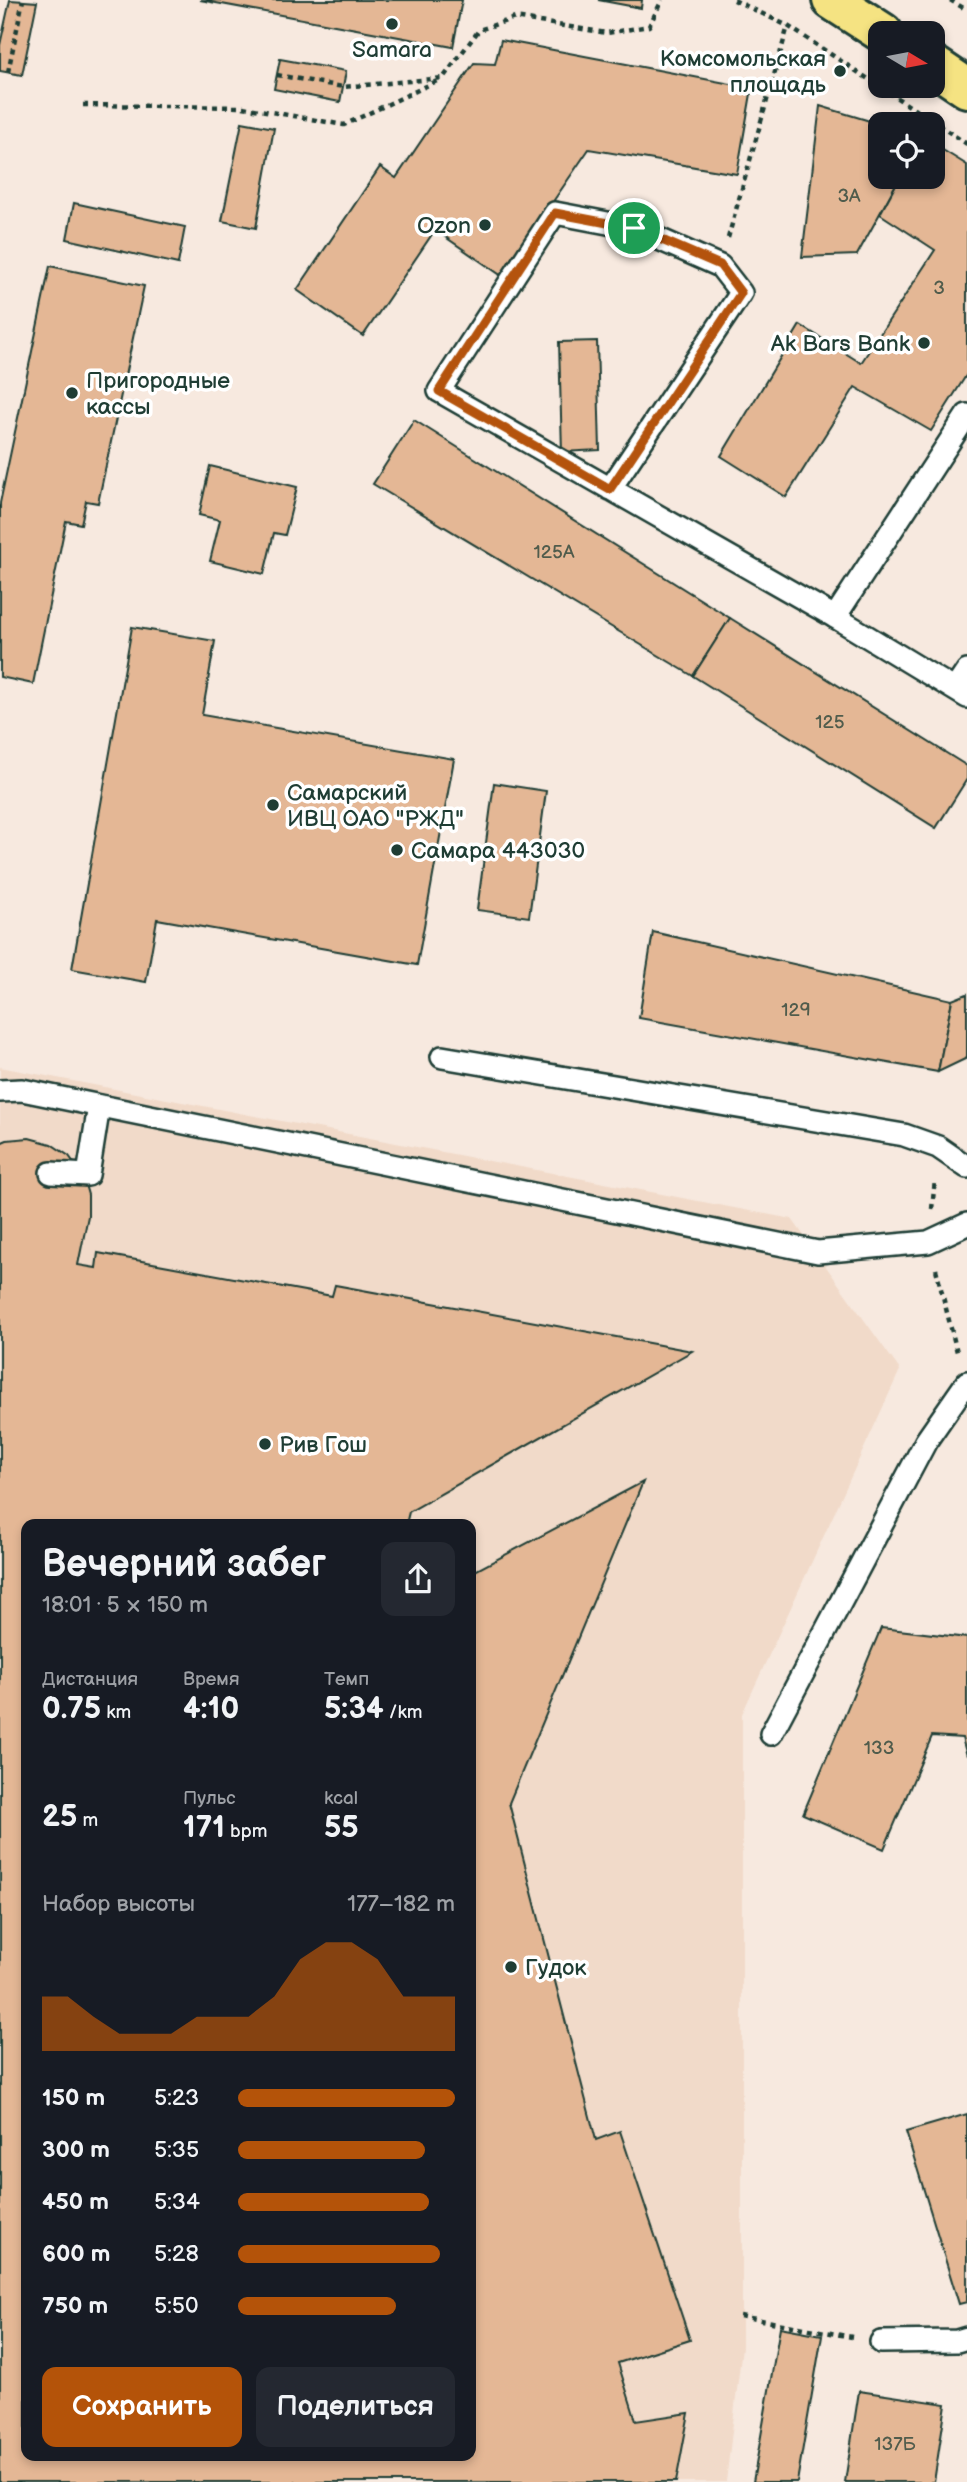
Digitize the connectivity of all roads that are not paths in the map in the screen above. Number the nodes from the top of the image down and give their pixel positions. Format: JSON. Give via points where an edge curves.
{"nodes":[{"id":1,"x":832,"y":0,"type":"edge"},
{"id":2,"x":868,"y":23,"type":"edge"},
{"id":3,"x":945,"y":73,"type":"edge"},
{"id":4,"x":967,"y":88,"type":"edge"},
{"id":5,"x":967,"y":415,"type":"edge"},
{"id":6,"x":610,"y":489,"type":"junction"},
{"id":7,"x":835,"y":617,"type":"junction"},
{"id":8,"x":967,"y":671,"type":"edge"},
{"id":9,"x":961,"y":693,"type":"edge"},
{"id":10,"x":442,"y":1057,"type":"dead end"},
{"id":11,"x":0,"y":1091,"type":"edge"},
{"id":12,"x":99,"y":1106,"type":"junction"},
{"id":13,"x":967,"y":1167,"type":"edge"},
{"id":14,"x":51,"y":1173,"type":"dead end"},
{"id":15,"x":967,"y":1224,"type":"edge"},
{"id":16,"x":967,"y":1382,"type":"edge"},
{"id":17,"x":771,"y":1734,"type":"dead end"},
{"id":18,"x":967,"y":2338,"type":"edge"},
{"id":19,"x":881,"y":2342,"type":"road end"}],
"edges":[{"from":1,"to":2,"type":"main road"},
{"from":3,"to":4,"type":"main road"},
{"from":5,"to":7,"type":"lane"},
{"from":6,"to":6,"type":"lane","via":[[439,391],[555,213],[634,228],[720,265],[741,293]]},
{"from":6,"to":7,"type":"lane"},
{"from":7,"to":9,"type":"lane"},
{"from":8,"to":9,"type":"lane"},
{"from":10,"to":13,"type":"lane","via":[[904,1136],[938,1147]]},
{"from":11,"to":12,"type":"lane","via":[[22,1090]]},
{"from":12,"to":14,"type":"lane","via":[[88,1175]]},
{"from":12,"to":15,"type":"lane","via":[[818,1252],[928,1242]]},
{"from":16,"to":17,"type":"lane","via":[[926,1441]]},
{"from":18,"to":19,"type":"lane","via":[[957,2342]]}]}
